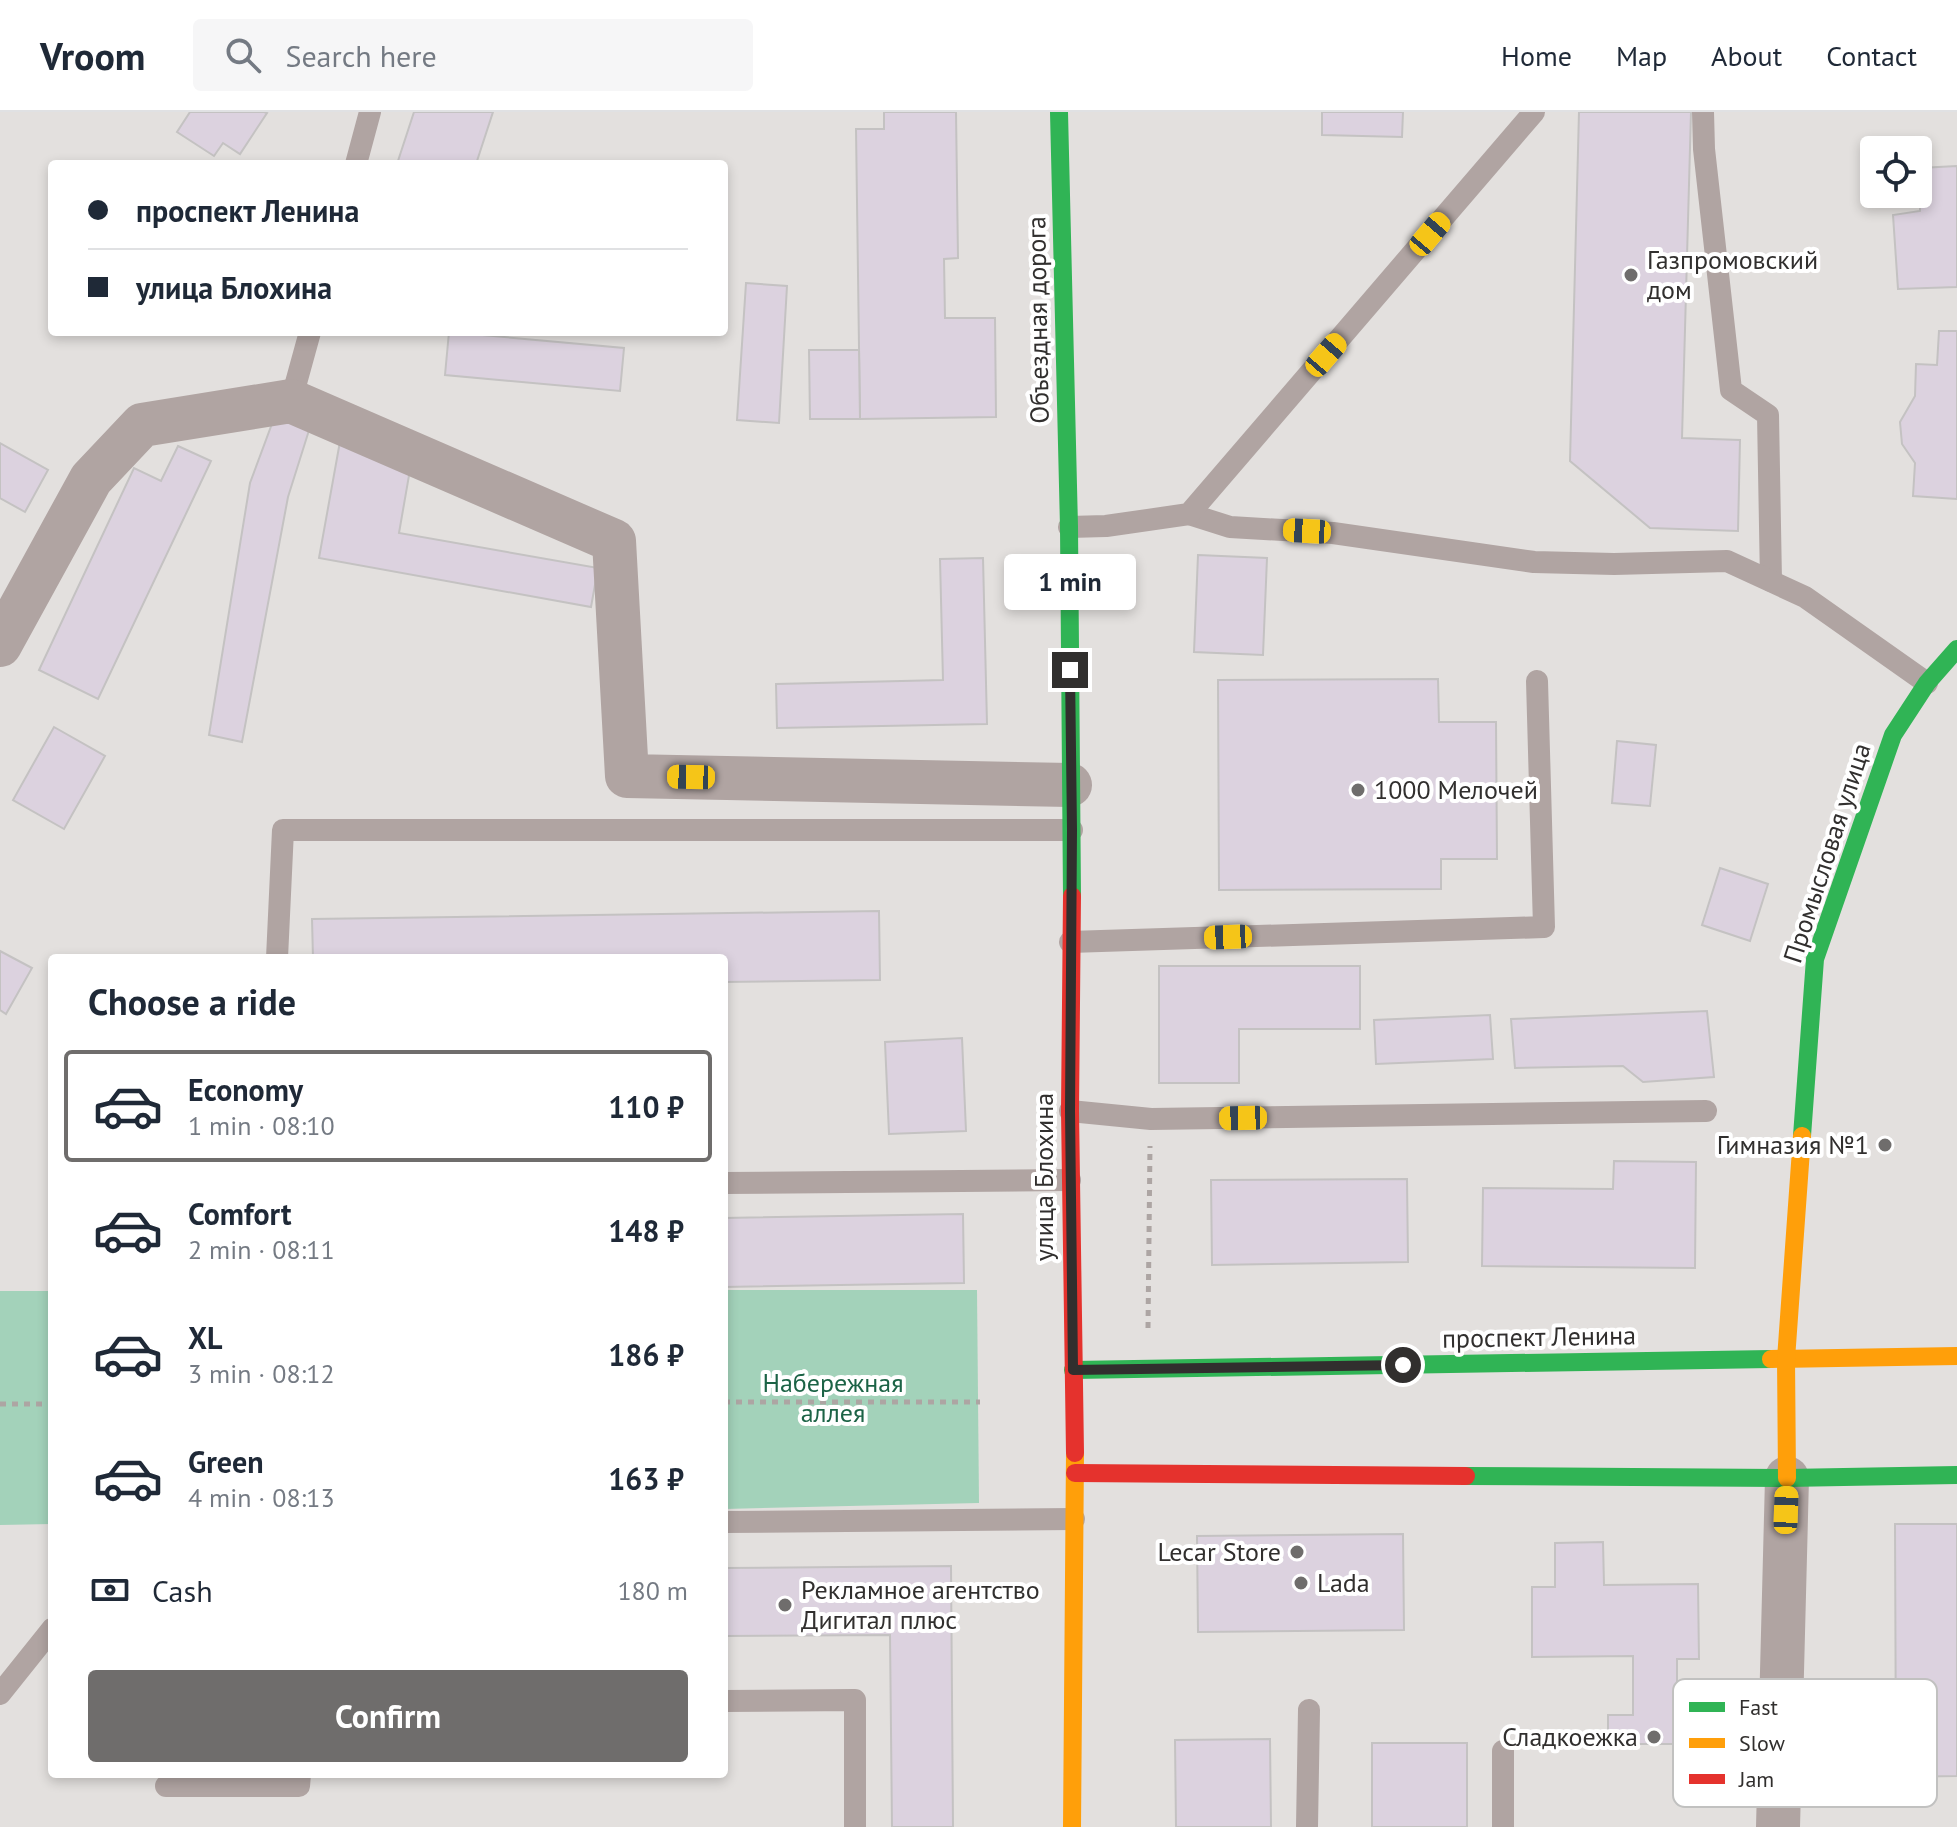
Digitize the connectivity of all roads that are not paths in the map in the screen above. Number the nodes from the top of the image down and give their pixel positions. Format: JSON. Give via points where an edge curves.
{"nodes":[{"id":1,"x":370,"y":112,"type":"edge"},
{"id":2,"x":1059,"y":112,"type":"edge"},
{"id":3,"x":1534,"y":112,"type":"edge"},
{"id":4,"x":1703,"y":112,"type":"edge"},
{"id":5,"x":357,"y":160,"type":"edge"},
{"id":6,"x":309,"y":336,"type":"edge"},
{"id":7,"x":291,"y":401,"type":"junction"},
{"id":8,"x":1189,"y":514,"type":"junction"},
{"id":9,"x":1069,"y":527,"type":"junction"},
{"id":10,"x":1771,"y":581,"type":"junction"},
{"id":11,"x":0,"y":645,"type":"edge"},
{"id":12,"x":1957,"y":649,"type":"edge"},
{"id":13,"x":1537,"y":681,"type":"dead end"},
{"id":14,"x":1927,"y":683,"type":"junction"},
{"id":15,"x":1070,"y":785,"type":"junction"},
{"id":16,"x":1072,"y":830,"type":"junction"},
{"id":17,"x":1070,"y":942,"type":"junction"},
{"id":18,"x":277,"y":954,"type":"edge"},
{"id":19,"x":1070,"y":1111,"type":"junction"},
{"id":20,"x":1706,"y":1111,"type":"dead end"},
{"id":21,"x":1070,"y":1180,"type":"junction"},
{"id":22,"x":728,"y":1183,"type":"edge"},
{"id":23,"x":1957,"y":1356,"type":"edge"},
{"id":24,"x":1786,"y":1359,"type":"junction"},
{"id":25,"x":1073,"y":1370,"type":"junction"},
{"id":26,"x":1075,"y":1473,"type":"junction"},
{"id":27,"x":1957,"y":1475,"type":"edge"},
{"id":28,"x":1787,"y":1478,"type":"junction"},
{"id":29,"x":1074,"y":1519,"type":"junction"},
{"id":30,"x":728,"y":1522,"type":"edge"},
{"id":31,"x":48,"y":1634,"type":"edge"},
{"id":32,"x":1782,"y":1679,"type":"edge"},
{"id":33,"x":0,"y":1694,"type":"edge"},
{"id":34,"x":728,"y":1701,"type":"edge"},
{"id":35,"x":1309,"y":1710,"type":"dead end"},
{"id":36,"x":1503,"y":1751,"type":"dead end"},
{"id":37,"x":300,"y":1778,"type":"edge"},
{"id":38,"x":166,"y":1786,"type":"dead end"},
{"id":39,"x":1779,"y":1807,"type":"edge"},
{"id":40,"x":855,"y":1827,"type":"edge"},
{"id":41,"x":1072,"y":1827,"type":"edge"},
{"id":42,"x":1307,"y":1827,"type":"edge"},
{"id":43,"x":1503,"y":1827,"type":"edge"},
{"id":44,"x":1778,"y":1827,"type":"edge"}],
"edges":[{"from":1,"to":5,"type":"lane"},
{"from":2,"to":9,"type":"street","name":"Объездная дорога"},
{"from":3,"to":8,"type":"lane"},
{"from":4,"to":10,"type":"lane","via":[[1731,390],[1768,415]]},
{"from":6,"to":7,"type":"lane"},
{"from":7,"to":11,"type":"street","via":[[142,425],[91,479]]},
{"from":7,"to":15,"type":"street","via":[[614,541],[627,776]]},
{"from":8,"to":9,"type":"lane"},
{"from":8,"to":10,"type":"lane","via":[[1230,527],[1333,533],[1534,562],[1727,561]]},
{"from":9,"to":15,"type":"street","name":"улица Блохина"},
{"from":10,"to":14,"type":"lane","via":[[1805,597]]},
{"from":12,"to":14,"type":"street","name":"Промысловая улица"},
{"from":13,"to":17,"type":"lane","via":[[1544,927]]},
{"from":14,"to":24,"type":"street","name":"Промысловая улица","via":[[1893,735],[1815,959]]},
{"from":15,"to":16,"type":"street","name":"улица Блохина"},
{"from":16,"to":17,"type":"street","name":"улица Блохина"},
{"from":16,"to":18,"type":"lane","via":[[283,830]]},
{"from":17,"to":19,"type":"street","name":"улица Блохина"},
{"from":19,"to":20,"type":"lane","via":[[1151,1119]]},
{"from":19,"to":21,"type":"street","name":"улица Блохина"},
{"from":21,"to":22,"type":"lane"},
{"from":21,"to":25,"type":"street","name":"улица Блохина"},
{"from":23,"to":24,"type":"street","name":"проспект Ленина"},
{"from":24,"to":25,"type":"street","name":"проспект Ленина"},
{"from":24,"to":28,"type":"street","name":"Промысловая улица"},
{"from":25,"to":26,"type":"street","name":"улица Блохина"},
{"from":26,"to":28,"type":"street"},
{"from":26,"to":29,"type":"street","name":"улица Блохина"},
{"from":27,"to":28,"type":"street"},
{"from":28,"to":32,"type":"street"},
{"from":29,"to":30,"type":"lane"},
{"from":29,"to":41,"type":"street","name":"улица Блохина"},
{"from":31,"to":33,"type":"lane"},
{"from":34,"to":40,"type":"lane","via":[[855,1700]]},
{"from":35,"to":42,"type":"lane"},
{"from":36,"to":43,"type":"lane"},
{"from":37,"to":38,"type":"lane","via":[[299,1786]]},
{"from":39,"to":44,"type":"street"}]}
